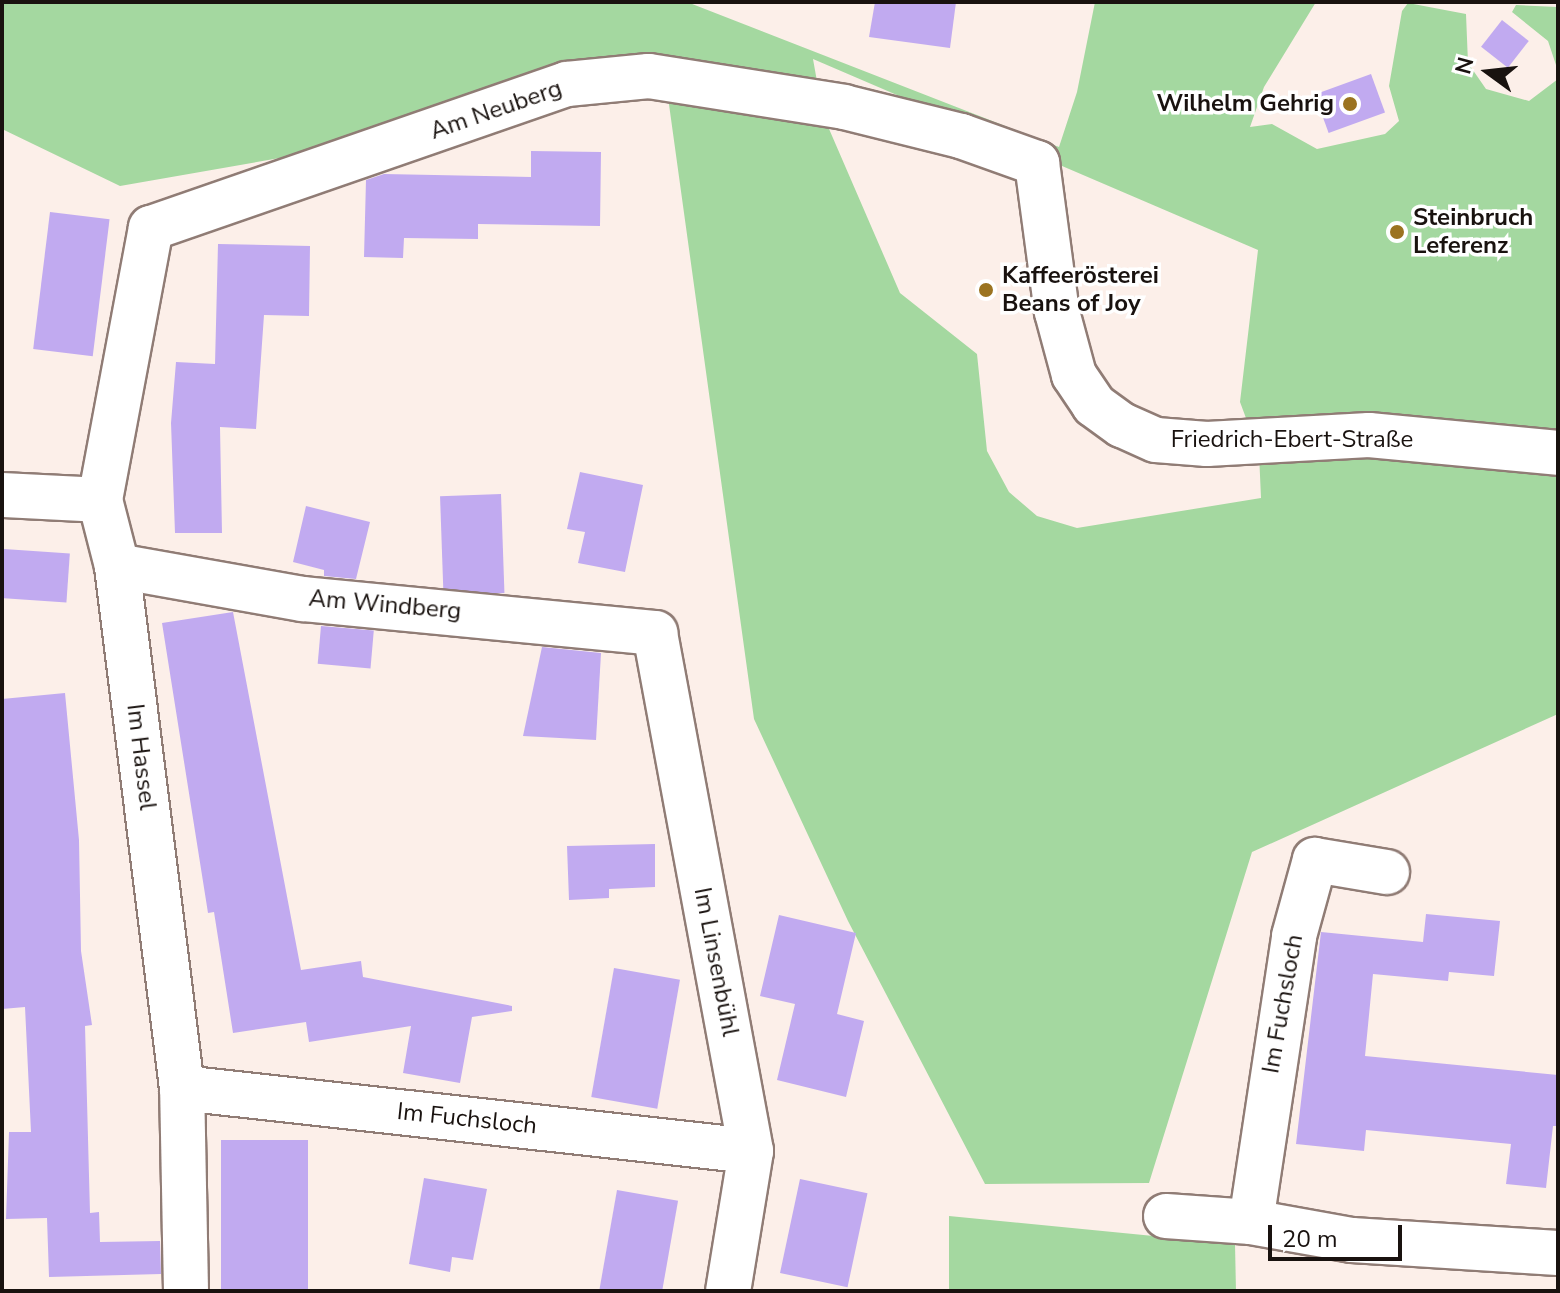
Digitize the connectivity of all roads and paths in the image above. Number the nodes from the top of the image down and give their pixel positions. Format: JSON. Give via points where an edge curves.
{"nodes":[{"id":1,"x":1037,"y":163,"type":"joint"},
{"id":2,"x":151,"y":228,"type":"joint"},
{"id":3,"x":1558,"y":453,"type":"edge"},
{"id":4,"x":2,"y":495,"type":"edge"},
{"id":5,"x":100,"y":500,"type":"junction"},
{"id":6,"x":117,"y":566,"type":"junction"},
{"id":7,"x":655,"y":633,"type":"joint"},
{"id":8,"x":1387,"y":872,"type":"dead end"},
{"id":9,"x":182,"y":1088,"type":"junction"},
{"id":10,"x":751,"y":1151,"type":"junction"},
{"id":11,"x":1166,"y":1216,"type":"dead end"},
{"id":12,"x":1251,"y":1222,"type":"junction"},
{"id":13,"x":1558,"y":1253,"type":"edge"},
{"id":14,"x":186,"y":1291,"type":"edge"},
{"id":15,"x":728,"y":1291,"type":"edge"}],
"edges":[{"from":1,"to":2,"type":"street","name":"Am Neuberg","via":[[961,136],[844,107],[649,76],[567,84]]},
{"from":1,"to":3,"type":"street","name":"Friedrich-Ebert-Straße","via":[[1057,312],[1074,375],[1094,405],[1122,425],[1156,440],[1207,444],[1369,435]]},
{"from":2,"to":5,"type":"street","name":"Im Hassel"},
{"from":4,"to":5,"type":"street"},
{"from":5,"to":6,"type":"street","name":"Im Hassel"},
{"from":6,"to":7,"type":"street","name":"Am Windberg","via":[[303,599]]},
{"from":6,"to":9,"type":"street","name":"Im Hassel"},
{"from":7,"to":10,"type":"street","name":"Im Linsenbühl"},
{"from":8,"to":12,"type":"street","name":"Im Fuchsloch","via":[[1315,860],[1294,936]]},
{"from":9,"to":10,"type":"street","name":"Im Fuchsloch"},
{"from":9,"to":14,"type":"street","name":"Im Hassel"},
{"from":10,"to":15,"type":"street","name":"Im Linsenbühl"},
{"from":11,"to":12,"type":"street"},
{"from":12,"to":13,"type":"street","via":[[1352,1240]]}]}
